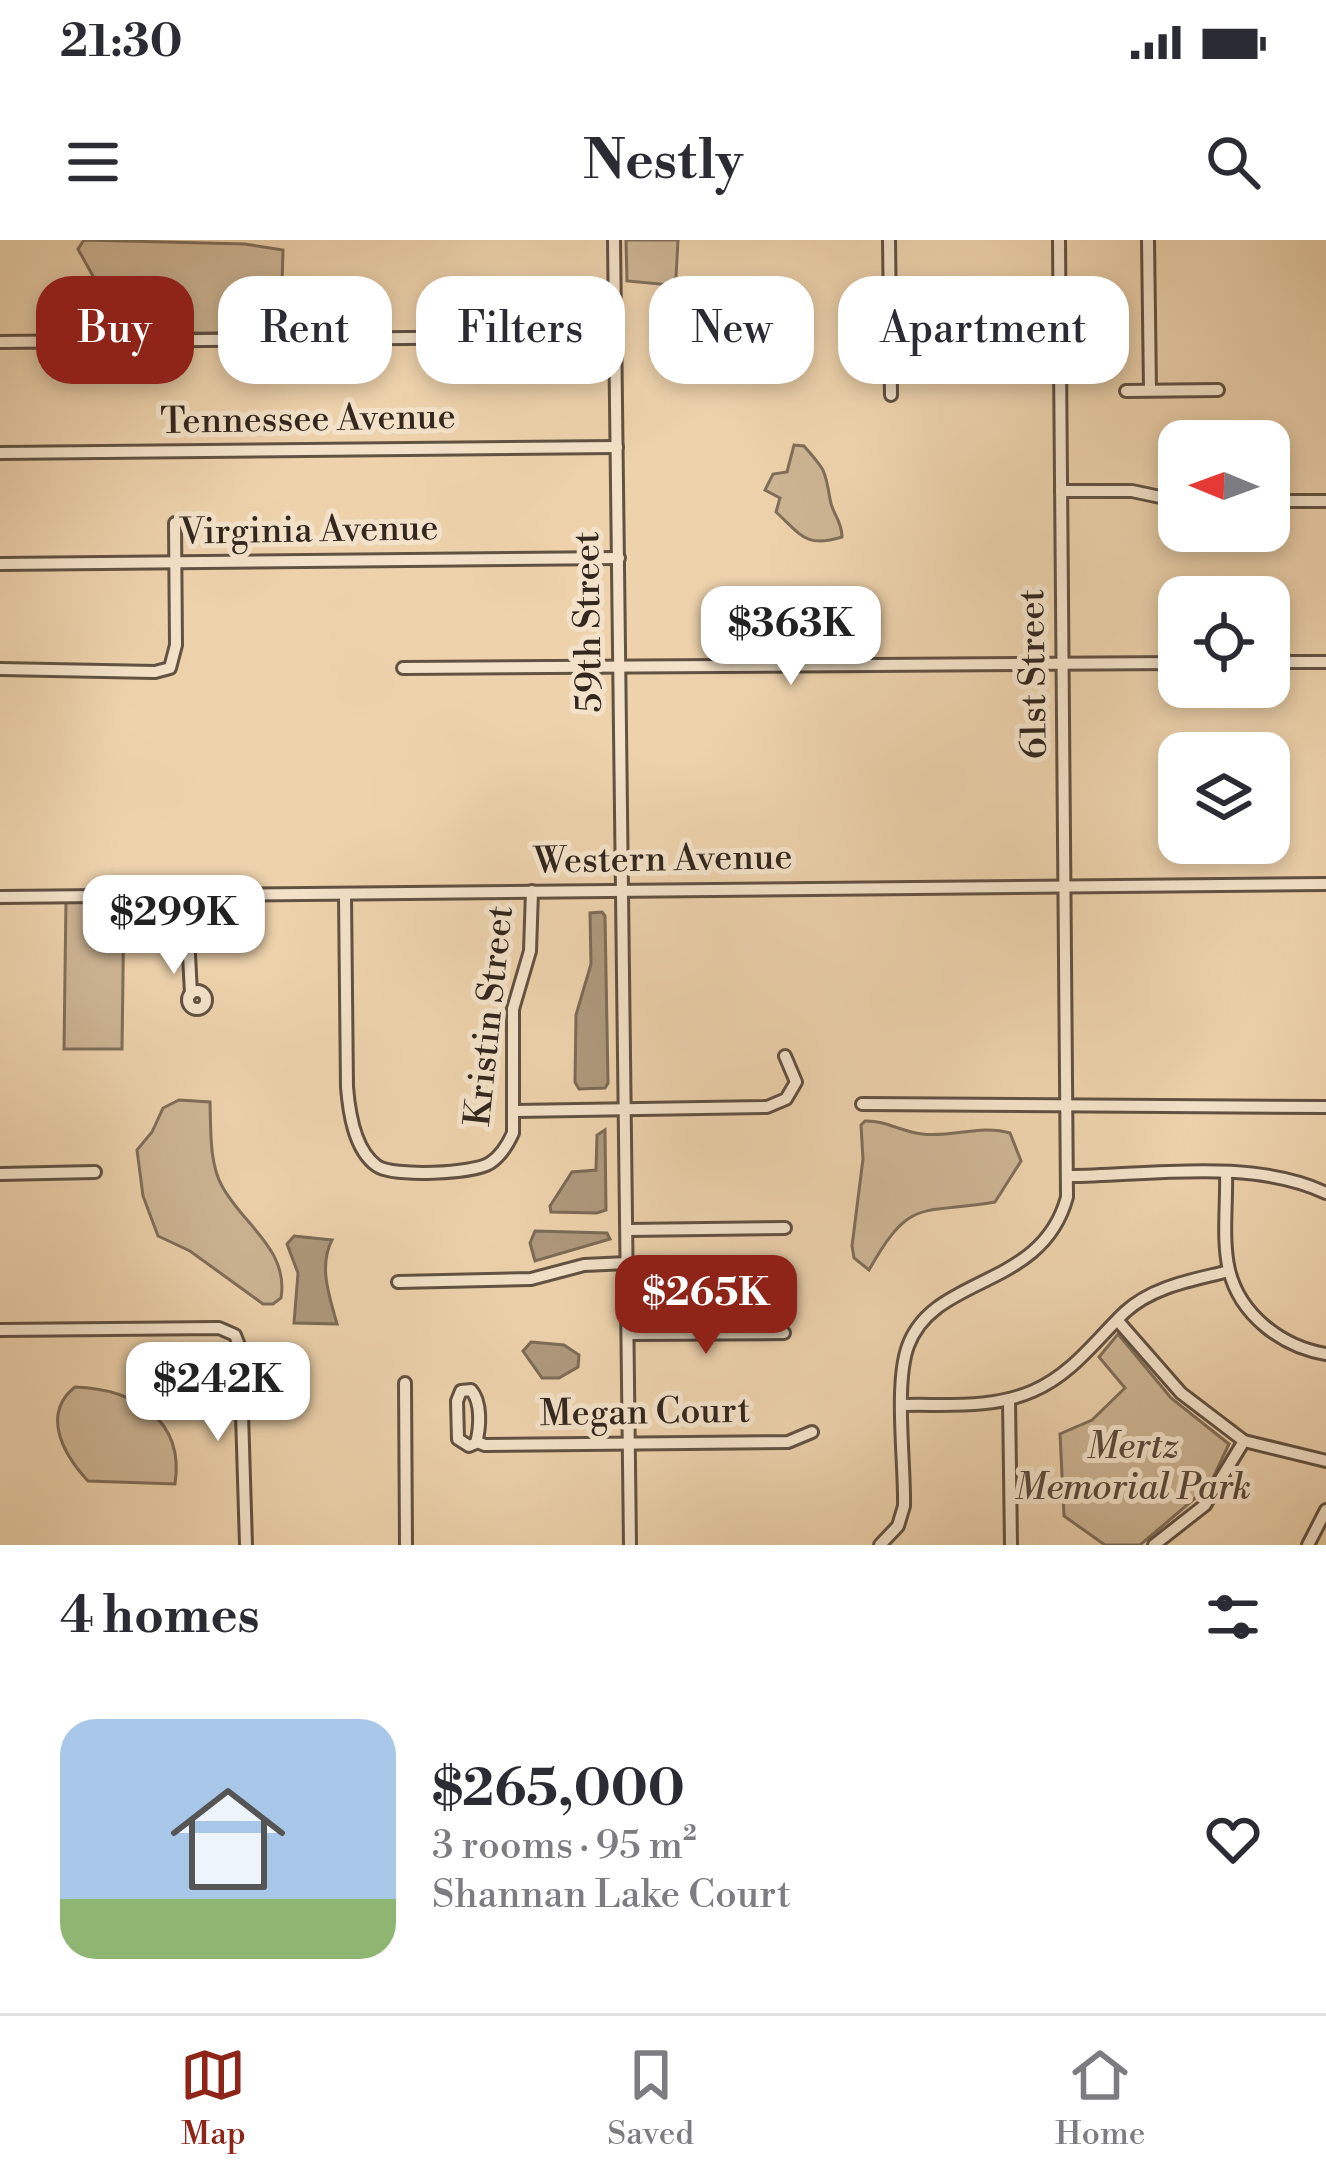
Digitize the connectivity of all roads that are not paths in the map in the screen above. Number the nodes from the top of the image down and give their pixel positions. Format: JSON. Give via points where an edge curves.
{"nodes":[{"id":1,"x":614,"y":240,"type":"edge"},
{"id":2,"x":889,"y":240,"type":"edge"},
{"id":3,"x":1059,"y":240,"type":"edge"},
{"id":4,"x":1148,"y":240,"type":"edge"},
{"id":5,"x":615,"y":276,"type":"edge"},
{"id":6,"x":416,"y":338,"type":"edge"},
{"id":7,"x":0,"y":342,"type":"edge"},
{"id":8,"x":616,"y":384,"type":"edge"},
{"id":9,"x":1150,"y":390,"type":"junction"},
{"id":10,"x":1218,"y":390,"type":"dead end"},
{"id":11,"x":1126,"y":391,"type":"dead end"},
{"id":12,"x":891,"y":394,"type":"dead end"},
{"id":13,"x":617,"y":447,"type":"junction"},
{"id":14,"x":0,"y":453,"type":"edge"},
{"id":15,"x":1061,"y":491,"type":"junction"},
{"id":16,"x":1158,"y":497,"type":"edge"},
{"id":17,"x":1290,"y":501,"type":"edge"},
{"id":18,"x":1326,"y":501,"type":"edge"},
{"id":19,"x":175,"y":524,"type":"dead end"},
{"id":20,"x":619,"y":558,"type":"junction"},
{"id":21,"x":175,"y":562,"type":"junction"},
{"id":22,"x":0,"y":564,"type":"edge"},
{"id":23,"x":1290,"y":662,"type":"edge"},
{"id":24,"x":1326,"y":662,"type":"edge"},
{"id":25,"x":1158,"y":663,"type":"edge"},
{"id":26,"x":1064,"y":664,"type":"junction"},
{"id":27,"x":620,"y":666,"type":"junction"},
{"id":28,"x":403,"y":668,"type":"dead end"},
{"id":29,"x":0,"y":669,"type":"edge"},
{"id":30,"x":1326,"y":884,"type":"edge"},
{"id":31,"x":1066,"y":886,"type":"junction"},
{"id":32,"x":622,"y":891,"type":"junction"},
{"id":33,"x":532,"y":892,"type":"junction"},
{"id":34,"x":186,"y":895,"type":"junction"},
{"id":35,"x":345,"y":895,"type":"junction"},
{"id":36,"x":0,"y":896,"type":"edge"},
{"id":37,"x":190,"y":994,"type":"dead end"},
{"id":38,"x":785,"y":1056,"type":"dead end"},
{"id":39,"x":862,"y":1104,"type":"dead end"},
{"id":40,"x":1069,"y":1106,"type":"junction"},
{"id":41,"x":1326,"y":1107,"type":"edge"},
{"id":42,"x":515,"y":1111,"type":"junction"},
{"id":43,"x":625,"y":1111,"type":"junction"},
{"id":44,"x":95,"y":1172,"type":"dead end"},
{"id":45,"x":1226,"y":1173,"type":"junction"},
{"id":46,"x":0,"y":1174,"type":"edge"},
{"id":47,"x":1070,"y":1176,"type":"junction"},
{"id":48,"x":1326,"y":1193,"type":"edge"},
{"id":49,"x":785,"y":1228,"type":"dead end"},
{"id":50,"x":627,"y":1230,"type":"junction"},
{"id":51,"x":627,"y":1264,"type":"junction"},
{"id":52,"x":1229,"y":1271,"type":"junction"},
{"id":53,"x":398,"y":1282,"type":"dead end"},
{"id":54,"x":1118,"y":1321,"type":"junction"},
{"id":55,"x":0,"y":1330,"type":"edge"},
{"id":56,"x":784,"y":1333,"type":"dead end"},
{"id":57,"x":628,"y":1334,"type":"junction"},
{"id":58,"x":1326,"y":1354,"type":"edge"},
{"id":59,"x":405,"y":1383,"type":"dead end"},
{"id":60,"x":1009,"y":1400,"type":"junction"},
{"id":61,"x":904,"y":1405,"type":"junction"},
{"id":62,"x":812,"y":1432,"type":"dead end"},
{"id":63,"x":1244,"y":1441,"type":"junction"},
{"id":64,"x":477,"y":1442,"type":"junction"},
{"id":65,"x":629,"y":1443,"type":"junction"},
{"id":66,"x":1326,"y":1461,"type":"edge"},
{"id":67,"x":1326,"y":1510,"type":"edge"},
{"id":68,"x":246,"y":1545,"type":"edge"},
{"id":69,"x":406,"y":1545,"type":"edge"},
{"id":70,"x":630,"y":1545,"type":"edge"},
{"id":71,"x":880,"y":1545,"type":"edge"},
{"id":72,"x":1011,"y":1545,"type":"edge"},
{"id":73,"x":1154,"y":1545,"type":"edge"},
{"id":74,"x":1308,"y":1545,"type":"edge"}],
"edges":[{"from":1,"to":5,"type":"street","name":"59th Street"},
{"from":2,"to":12,"type":"street"},
{"from":3,"to":15,"type":"street","name":"61st Street"},
{"from":4,"to":9,"type":"street"},
{"from":6,"to":7,"type":"street"},
{"from":8,"to":13,"type":"street","name":"59th Street"},
{"from":9,"to":10,"type":"street"},
{"from":9,"to":11,"type":"street"},
{"from":13,"to":14,"type":"street","name":"Tennessee Avenue"},
{"from":13,"to":20,"type":"street","name":"59th Street"},
{"from":15,"to":16,"type":"street"},
{"from":15,"to":26,"type":"street","name":"61st Street"},
{"from":17,"to":18,"type":"street"},
{"from":19,"to":21,"type":"street"},
{"from":20,"to":21,"type":"street","name":"Virginia Avenue"},
{"from":20,"to":27,"type":"street","name":"59th Street"},
{"from":21,"to":22,"type":"street","name":"Virginia Avenue"},
{"from":21,"to":29,"type":"street","via":[[170,668]]},
{"from":23,"to":24,"type":"street"},
{"from":25,"to":26,"type":"street"},
{"from":26,"to":27,"type":"street"},
{"from":26,"to":31,"type":"street","name":"61st Street"},
{"from":27,"to":28,"type":"street"},
{"from":27,"to":32,"type":"street","name":"59th Street"},
{"from":30,"to":31,"type":"street","name":"Western Avenue"},
{"from":31,"to":32,"type":"street","name":"Western Avenue"},
{"from":31,"to":40,"type":"street","name":"61st Street"},
{"from":32,"to":33,"type":"street","name":"Western Avenue"},
{"from":32,"to":43,"type":"street","name":"59th Street"},
{"from":33,"to":35,"type":"street","name":"Western Avenue"},
{"from":33,"to":42,"type":"street","name":"Kristin Street","via":[[530,951],[513,1010]]},
{"from":34,"to":35,"type":"street","name":"Western Avenue"},
{"from":34,"to":36,"type":"street","name":"Western Avenue"},
{"from":34,"to":37,"type":"street"},
{"from":35,"to":42,"type":"street","name":"Kristin Street","via":[[348,1100],[373,1163],[387,1171],[487,1166],[508,1145]]},
{"from":38,"to":43,"type":"street","via":[[796,1082],[777,1105]]},
{"from":39,"to":40,"type":"street"},
{"from":40,"to":41,"type":"street"},
{"from":40,"to":47,"type":"street","name":"61st Street"},
{"from":42,"to":43,"type":"street"},
{"from":43,"to":50,"type":"street","name":"59th Street"},
{"from":44,"to":46,"type":"street"},
{"from":45,"to":47,"type":"street"},
{"from":45,"to":48,"type":"street","via":[[1273,1176]]},
{"from":45,"to":52,"type":"street"},
{"from":47,"to":61,"type":"street","via":[[1060,1217],[1037,1251],[941,1306],[916,1330],[905,1358]]},
{"from":49,"to":50,"type":"street"},
{"from":50,"to":51,"type":"street","name":"59th Street"},
{"from":51,"to":53,"type":"street","via":[[531,1279]]},
{"from":51,"to":57,"type":"street","name":"59th Street"},
{"from":52,"to":54,"type":"street","via":[[1160,1291]]},
{"from":52,"to":58,"type":"street","via":[[1259,1322],[1291,1344]]},
{"from":54,"to":60,"type":"street","via":[[1061,1376]]},
{"from":54,"to":63,"type":"street","via":[[1180,1393]]},
{"from":55,"to":68,"type":"street","via":[[219,1328],[235,1335]]},
{"from":56,"to":57,"type":"street"},
{"from":57,"to":65,"type":"street","name":"59th Street"},
{"from":59,"to":69,"type":"street"},
{"from":60,"to":61,"type":"street"},
{"from":60,"to":72,"type":"street"},
{"from":61,"to":71,"type":"street","via":[[904,1506]]},
{"from":62,"to":65,"type":"street","name":"Megan Court","via":[[788,1442]]},
{"from":63,"to":66,"type":"street"},
{"from":63,"to":73,"type":"street","via":[[1205,1504]]},
{"from":64,"to":64,"type":"street","via":[[477,1397],[466,1390],[457,1401],[458,1439]]},
{"from":64,"to":65,"type":"street","name":"Megan Court"},
{"from":65,"to":70,"type":"street","name":"59th Street"},
{"from":67,"to":74,"type":"street"}]}
